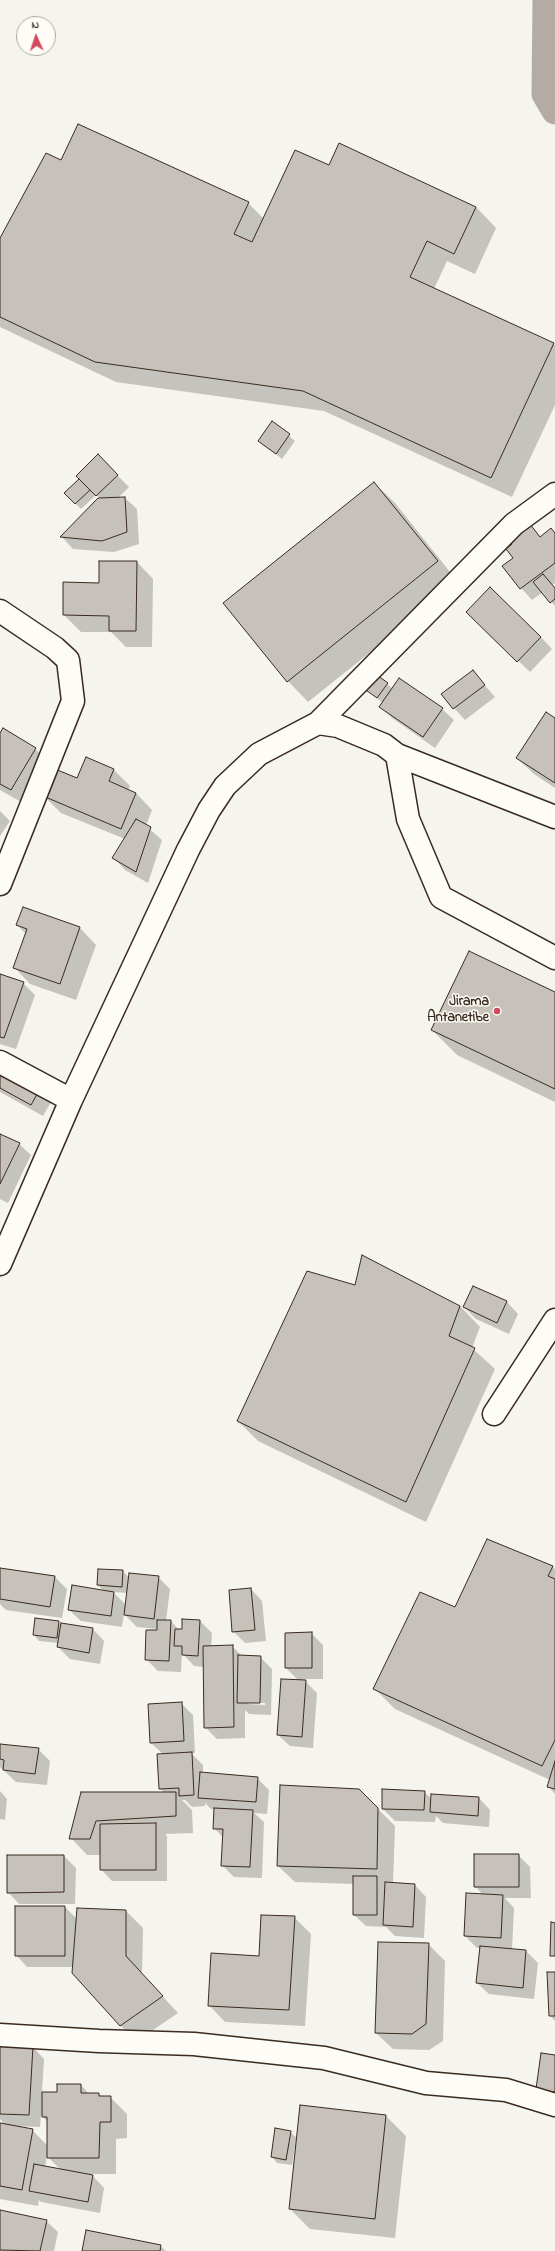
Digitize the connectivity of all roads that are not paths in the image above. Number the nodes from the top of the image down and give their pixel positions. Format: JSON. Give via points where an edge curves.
{"nodes":[{"id":1,"x":555,"y":494,"type":"edge"},
{"id":2,"x":0,"y":611,"type":"edge"},
{"id":3,"x":318,"y":723,"type":"junction"},
{"id":4,"x":397,"y":755,"type":"junction"},
{"id":5,"x":555,"y":817,"type":"edge"},
{"id":6,"x":0,"y":884,"type":"edge"},
{"id":7,"x":555,"y":958,"type":"edge"},
{"id":8,"x":0,"y":1062,"type":"edge"},
{"id":9,"x":71,"y":1100,"type":"junction"},
{"id":10,"x":8,"y":1233,"type":"edge"},
{"id":11,"x":0,"y":1264,"type":"edge"},
{"id":12,"x":555,"y":1320,"type":"edge"},
{"id":13,"x":494,"y":1414,"type":"dead end"},
{"id":14,"x":0,"y":2035,"type":"edge"},
{"id":15,"x":555,"y":2105,"type":"edge"}],
"edges":[{"from":1,"to":3,"type":"street","via":[[514,524]]},
{"from":2,"to":6,"type":"street","via":[[55,648],[68,660],[73,700]]},
{"from":3,"to":4,"type":"street","via":[[338,726],[384,745]]},
{"from":3,"to":9,"type":"street","via":[[259,754],[225,786],[209,810]]},
{"from":4,"to":5,"type":"street"},
{"from":4,"to":7,"type":"street","via":[[408,818],[441,897]]},
{"from":8,"to":9,"type":"street"},
{"from":9,"to":10,"type":"street"},
{"from":10,"to":11,"type":"street"},
{"from":12,"to":13,"type":"street"},
{"from":14,"to":15,"type":"street","via":[[194,2044],[324,2058],[426,2083],[506,2090]]}]}
